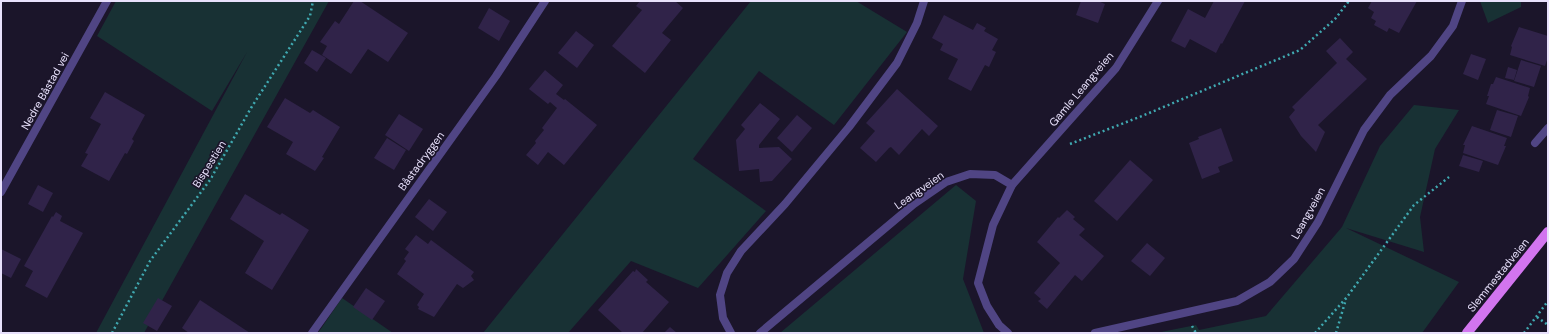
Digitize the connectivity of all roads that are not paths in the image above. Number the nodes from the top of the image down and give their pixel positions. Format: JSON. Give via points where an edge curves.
{"nodes":[{"id":1,"x":107,"y":1,"type":"edge"},
{"id":2,"x":545,"y":1,"type":"edge"},
{"id":3,"x":924,"y":1,"type":"edge"},
{"id":4,"x":1158,"y":1,"type":"edge"},
{"id":5,"x":1462,"y":1,"type":"edge"},
{"id":6,"x":1548,"y":128,"type":"edge"},
{"id":7,"x":1535,"y":143,"type":"dead end"},
{"id":8,"x":1012,"y":185,"type":"junction"},
{"id":9,"x":1,"y":192,"type":"edge"},
{"id":10,"x":1548,"y":232,"type":"edge"},
{"id":11,"x":312,"y":333,"type":"edge"},
{"id":12,"x":731,"y":333,"type":"edge"},
{"id":13,"x":760,"y":333,"type":"edge"},
{"id":14,"x":1008,"y":333,"type":"edge"},
{"id":15,"x":1095,"y":333,"type":"edge"},
{"id":16,"x":1467,"y":333,"type":"edge"}],
"edges":[{"from":1,"to":9,"type":"street","name":"Nedre Båstad vei"},
{"from":2,"to":11,"type":"street","name":"Båstadryggen","via":[[496,76]]},
{"from":3,"to":12,"type":"street","via":[[918,23],[897,63],[844,133],[785,204],[741,251],[727,273],[720,295],[723,318]]},
{"from":4,"to":8,"type":"street","name":"Gamle Leangveien","via":[[1116,68]]},
{"from":5,"to":15,"type":"street","name":"Leangveien","via":[[1453,26],[1431,56],[1390,95],[1364,130],[1318,222],[1294,259],[1270,282],[1237,301]]},
{"from":6,"to":7,"type":"street"},
{"from":8,"to":13,"type":"street","name":"Leangveien","via":[[995,174],[970,174],[946,182],[914,204]]},
{"from":8,"to":14,"type":"street","via":[[993,224],[978,283],[987,306],[999,325]]},
{"from":10,"to":16,"type":"main road","name":"Slemmestadveien"}]}
